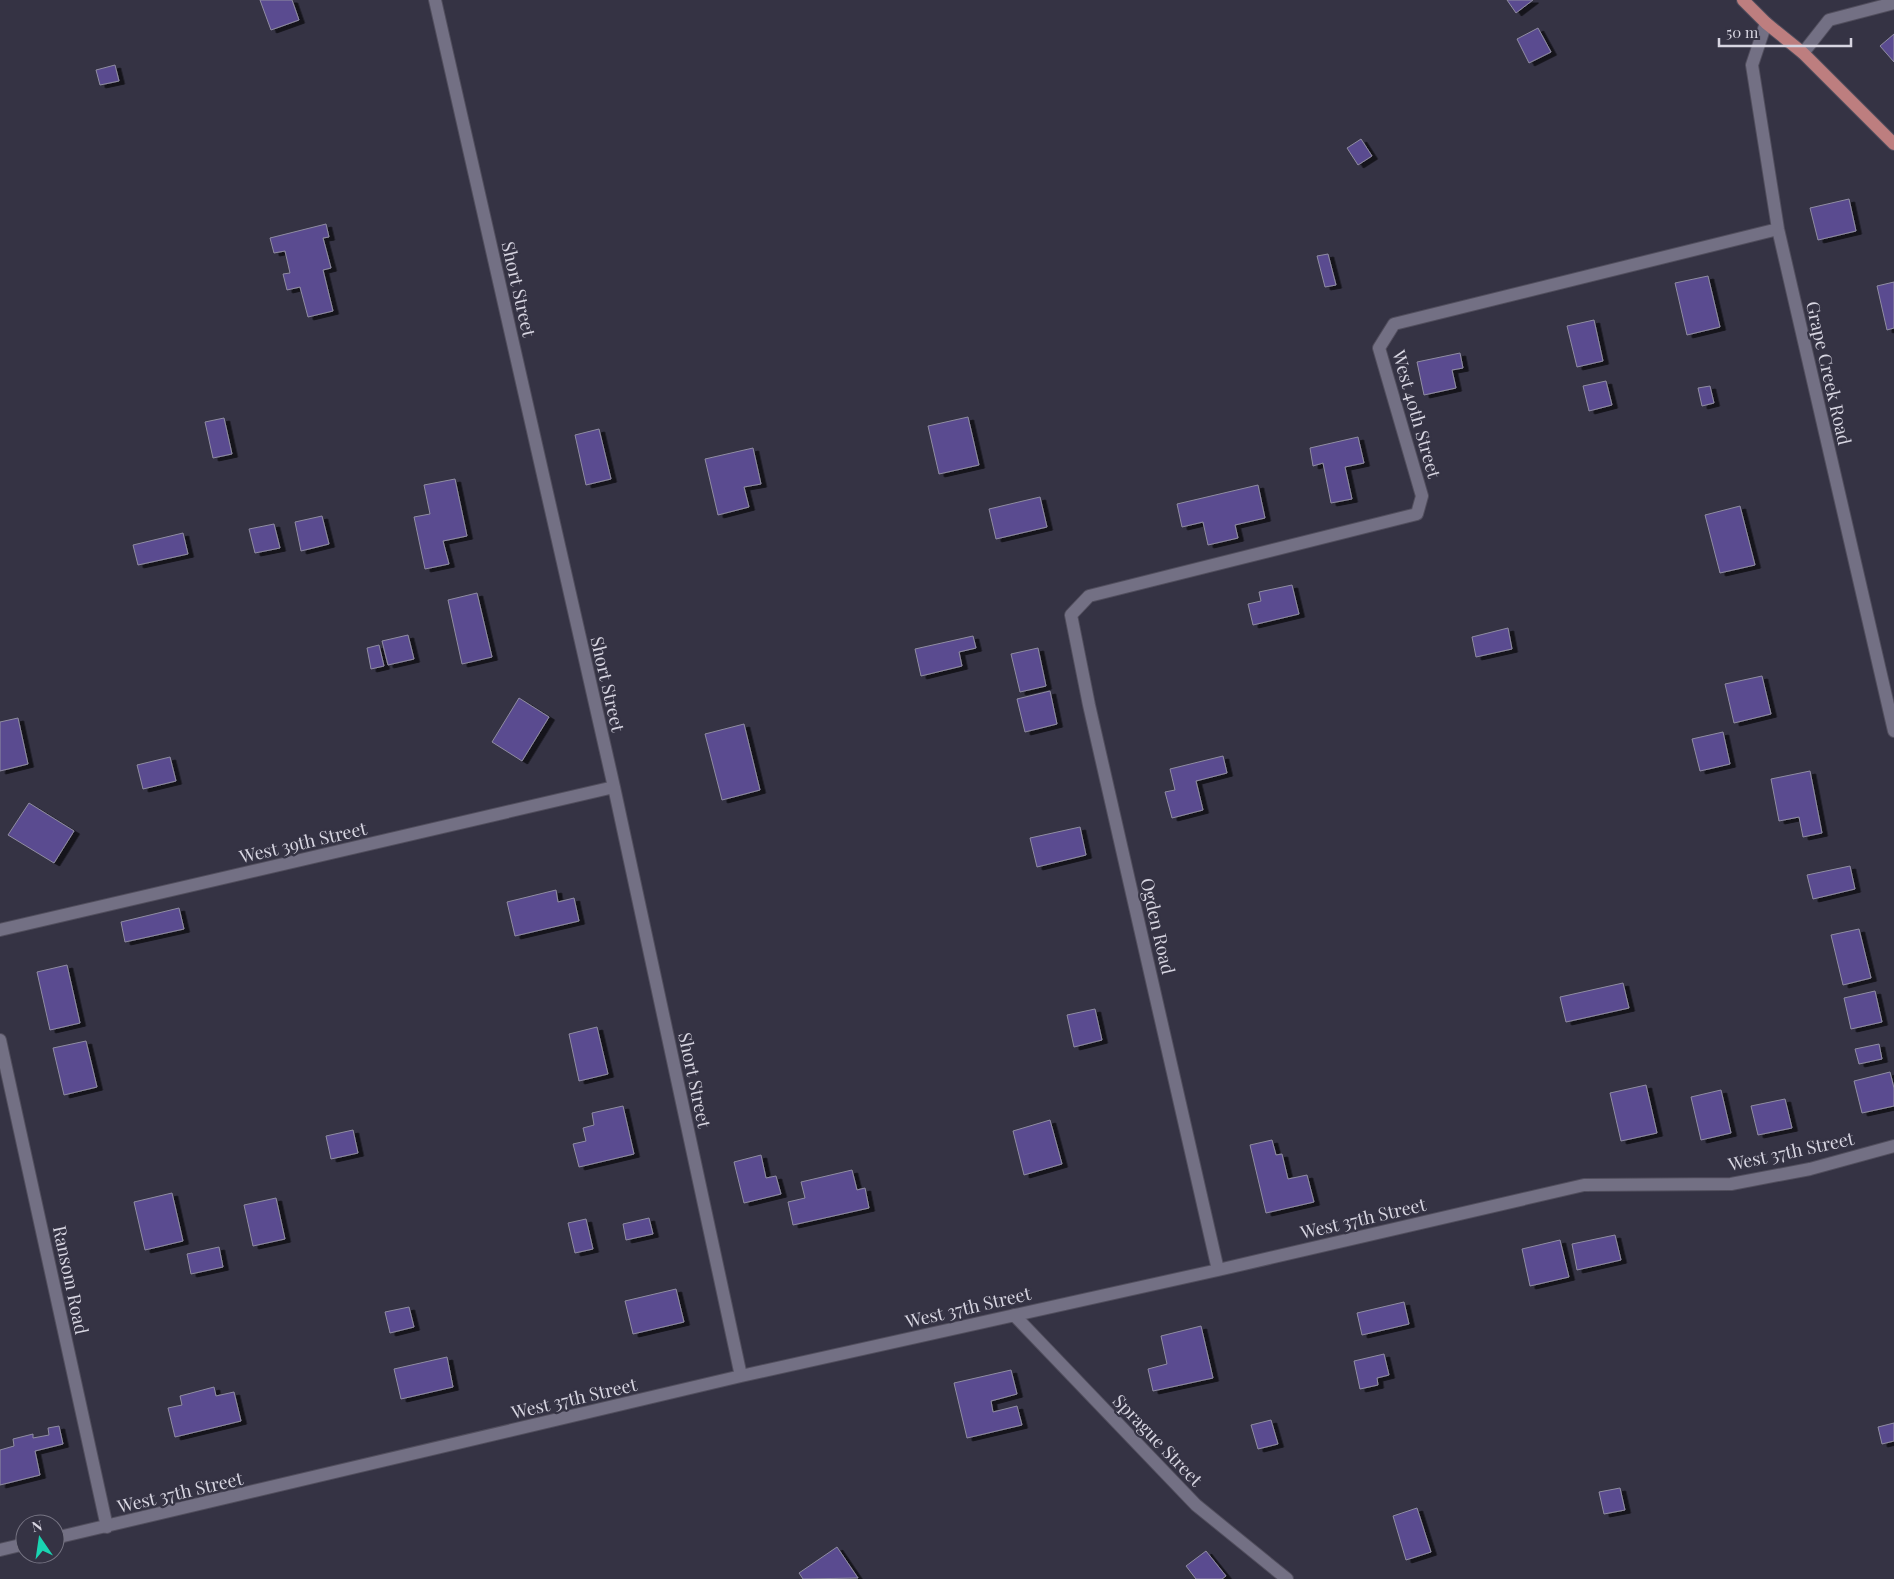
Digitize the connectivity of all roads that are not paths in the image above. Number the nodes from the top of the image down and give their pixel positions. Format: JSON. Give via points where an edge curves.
{"nodes":[{"id":1,"x":435,"y":0,"type":"edge"},
{"id":2,"x":1743,"y":0,"type":"edge"},
{"id":3,"x":1894,"y":3,"type":"edge"},
{"id":4,"x":1766,"y":22,"type":"junction"},
{"id":5,"x":1803,"y":53,"type":"junction"},
{"id":6,"x":1894,"y":144,"type":"edge"},
{"id":7,"x":1778,"y":229,"type":"junction"},
{"id":8,"x":1089,"y":596,"type":"joint"},
{"id":9,"x":1894,"y":731,"type":"edge"},
{"id":10,"x":614,"y":787,"type":"junction"},
{"id":11,"x":0,"y":930,"type":"edge"},
{"id":12,"x":0,"y":1040,"type":"edge"},
{"id":13,"x":1894,"y":1146,"type":"edge"},
{"id":14,"x":1218,"y":1270,"type":"junction"},
{"id":15,"x":1014,"y":1315,"type":"junction"},
{"id":16,"x":741,"y":1376,"type":"junction"},
{"id":17,"x":107,"y":1527,"type":"junction"},
{"id":18,"x":65,"y":1536,"type":"edge"},
{"id":19,"x":15,"y":1546,"type":"edge"},
{"id":20,"x":0,"y":1550,"type":"edge"},
{"id":21,"x":1287,"y":1579,"type":"edge"}],
"edges":[{"from":1,"to":10,"type":"street","name":"Short Street"},
{"from":2,"to":4,"type":"main road"},
{"from":3,"to":5,"type":"street","via":[[1828,20]]},
{"from":4,"to":5,"type":"main road"},
{"from":4,"to":7,"type":"street","name":"Grape Creek Road","via":[[1752,65]]},
{"from":5,"to":6,"type":"main road"},
{"from":7,"to":8,"type":"street","name":"West 40th Street","via":[[1394,324],[1379,348],[1422,496],[1417,514]]},
{"from":7,"to":9,"type":"street","name":"Grape Creek Road"},
{"from":8,"to":14,"type":"street","name":"Ogden Road","via":[[1071,615]]},
{"from":10,"to":11,"type":"street","name":"West 39th Street"},
{"from":10,"to":16,"type":"street","name":"Short Street"},
{"from":12,"to":17,"type":"street","name":"Ransom Road"},
{"from":13,"to":14,"type":"street","name":"West 37th Street","via":[[1810,1169],[1731,1184],[1584,1184]]},
{"from":14,"to":15,"type":"street","name":"West 37th Street"},
{"from":15,"to":16,"type":"street","name":"West 37th Street"},
{"from":15,"to":21,"type":"street","name":"Sprague Street","via":[[1196,1505]]},
{"from":16,"to":17,"type":"street","name":"West 37th Street"},
{"from":17,"to":18,"type":"street","name":"West 37th Street"},
{"from":19,"to":20,"type":"street"}]}
